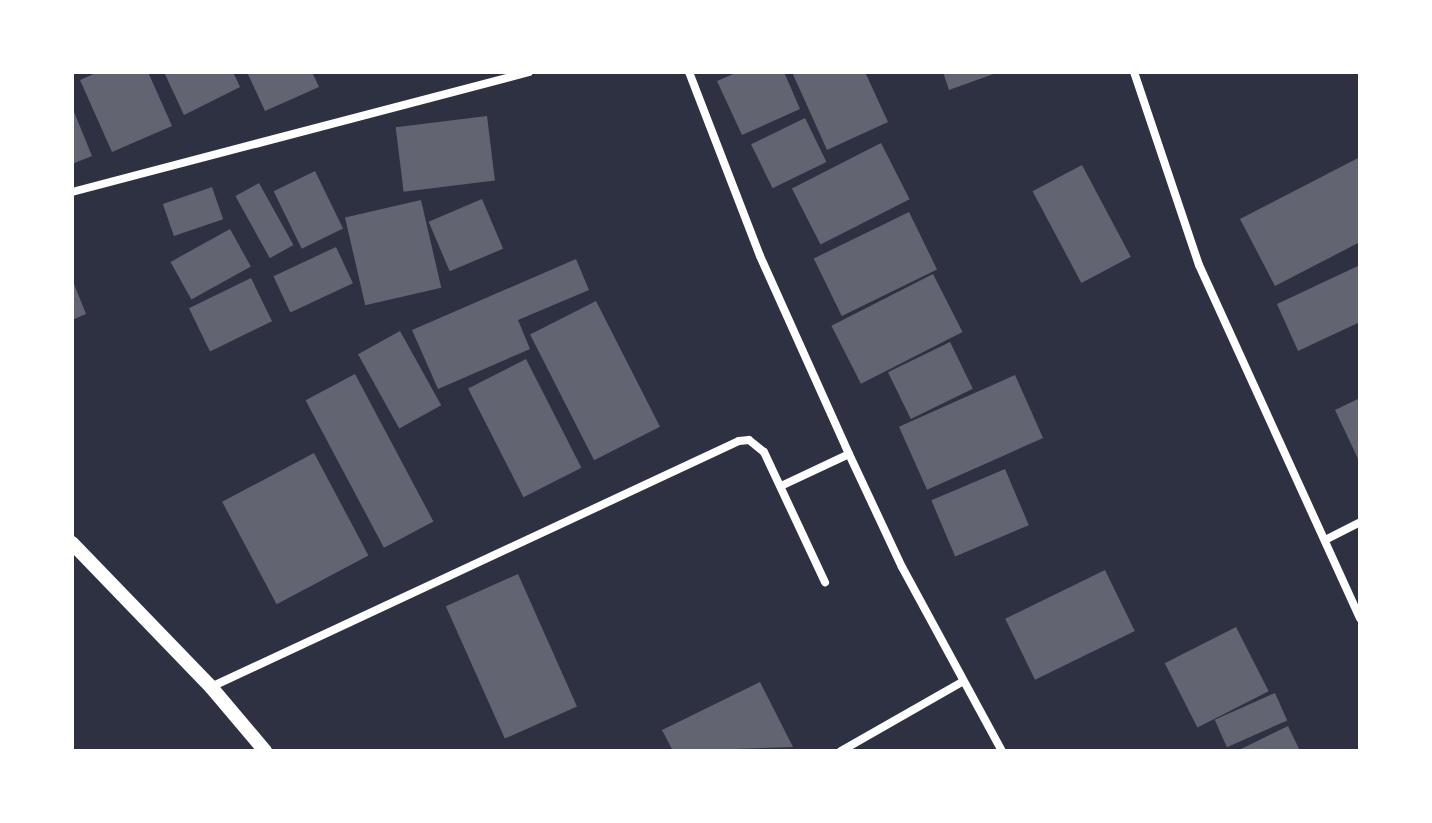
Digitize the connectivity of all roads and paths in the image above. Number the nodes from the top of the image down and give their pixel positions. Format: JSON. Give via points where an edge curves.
{"nodes":[{"id":1,"x":529,"y":72,"type":"edge"},
{"id":2,"x":689,"y":72,"type":"edge"},
{"id":3,"x":1134,"y":72,"type":"edge"},
{"id":4,"x":72,"y":192,"type":"edge"},
{"id":5,"x":849,"y":454,"type":"junction"},
{"id":6,"x":781,"y":486,"type":"junction"},
{"id":7,"x":1360,"y":522,"type":"edge"},
{"id":8,"x":1327,"y":539,"type":"junction"},
{"id":9,"x":72,"y":543,"type":"edge"},
{"id":10,"x":825,"y":582,"type":"dead end"},
{"id":11,"x":1360,"y":618,"type":"edge"},
{"id":12,"x":962,"y":682,"type":"junction"},
{"id":13,"x":211,"y":687,"type":"junction"},
{"id":14,"x":265,"y":751,"type":"edge"},
{"id":15,"x":841,"y":751,"type":"edge"},
{"id":16,"x":1002,"y":751,"type":"edge"}],
"edges":[{"from":1,"to":4,"type":"street"},
{"from":2,"to":5,"type":"street","via":[[760,256]]},
{"from":3,"to":8,"type":"street","via":[[1199,265]]},
{"from":5,"to":6,"type":"street"},
{"from":5,"to":12,"type":"street"},
{"from":6,"to":10,"type":"street"},
{"from":6,"to":13,"type":"street","via":[[757,443],[739,441]]},
{"from":7,"to":8,"type":"street"},
{"from":8,"to":11,"type":"street"},
{"from":9,"to":13,"type":"street"},
{"from":12,"to":15,"type":"street"},
{"from":12,"to":16,"type":"street"},
{"from":13,"to":14,"type":"street"}]}
